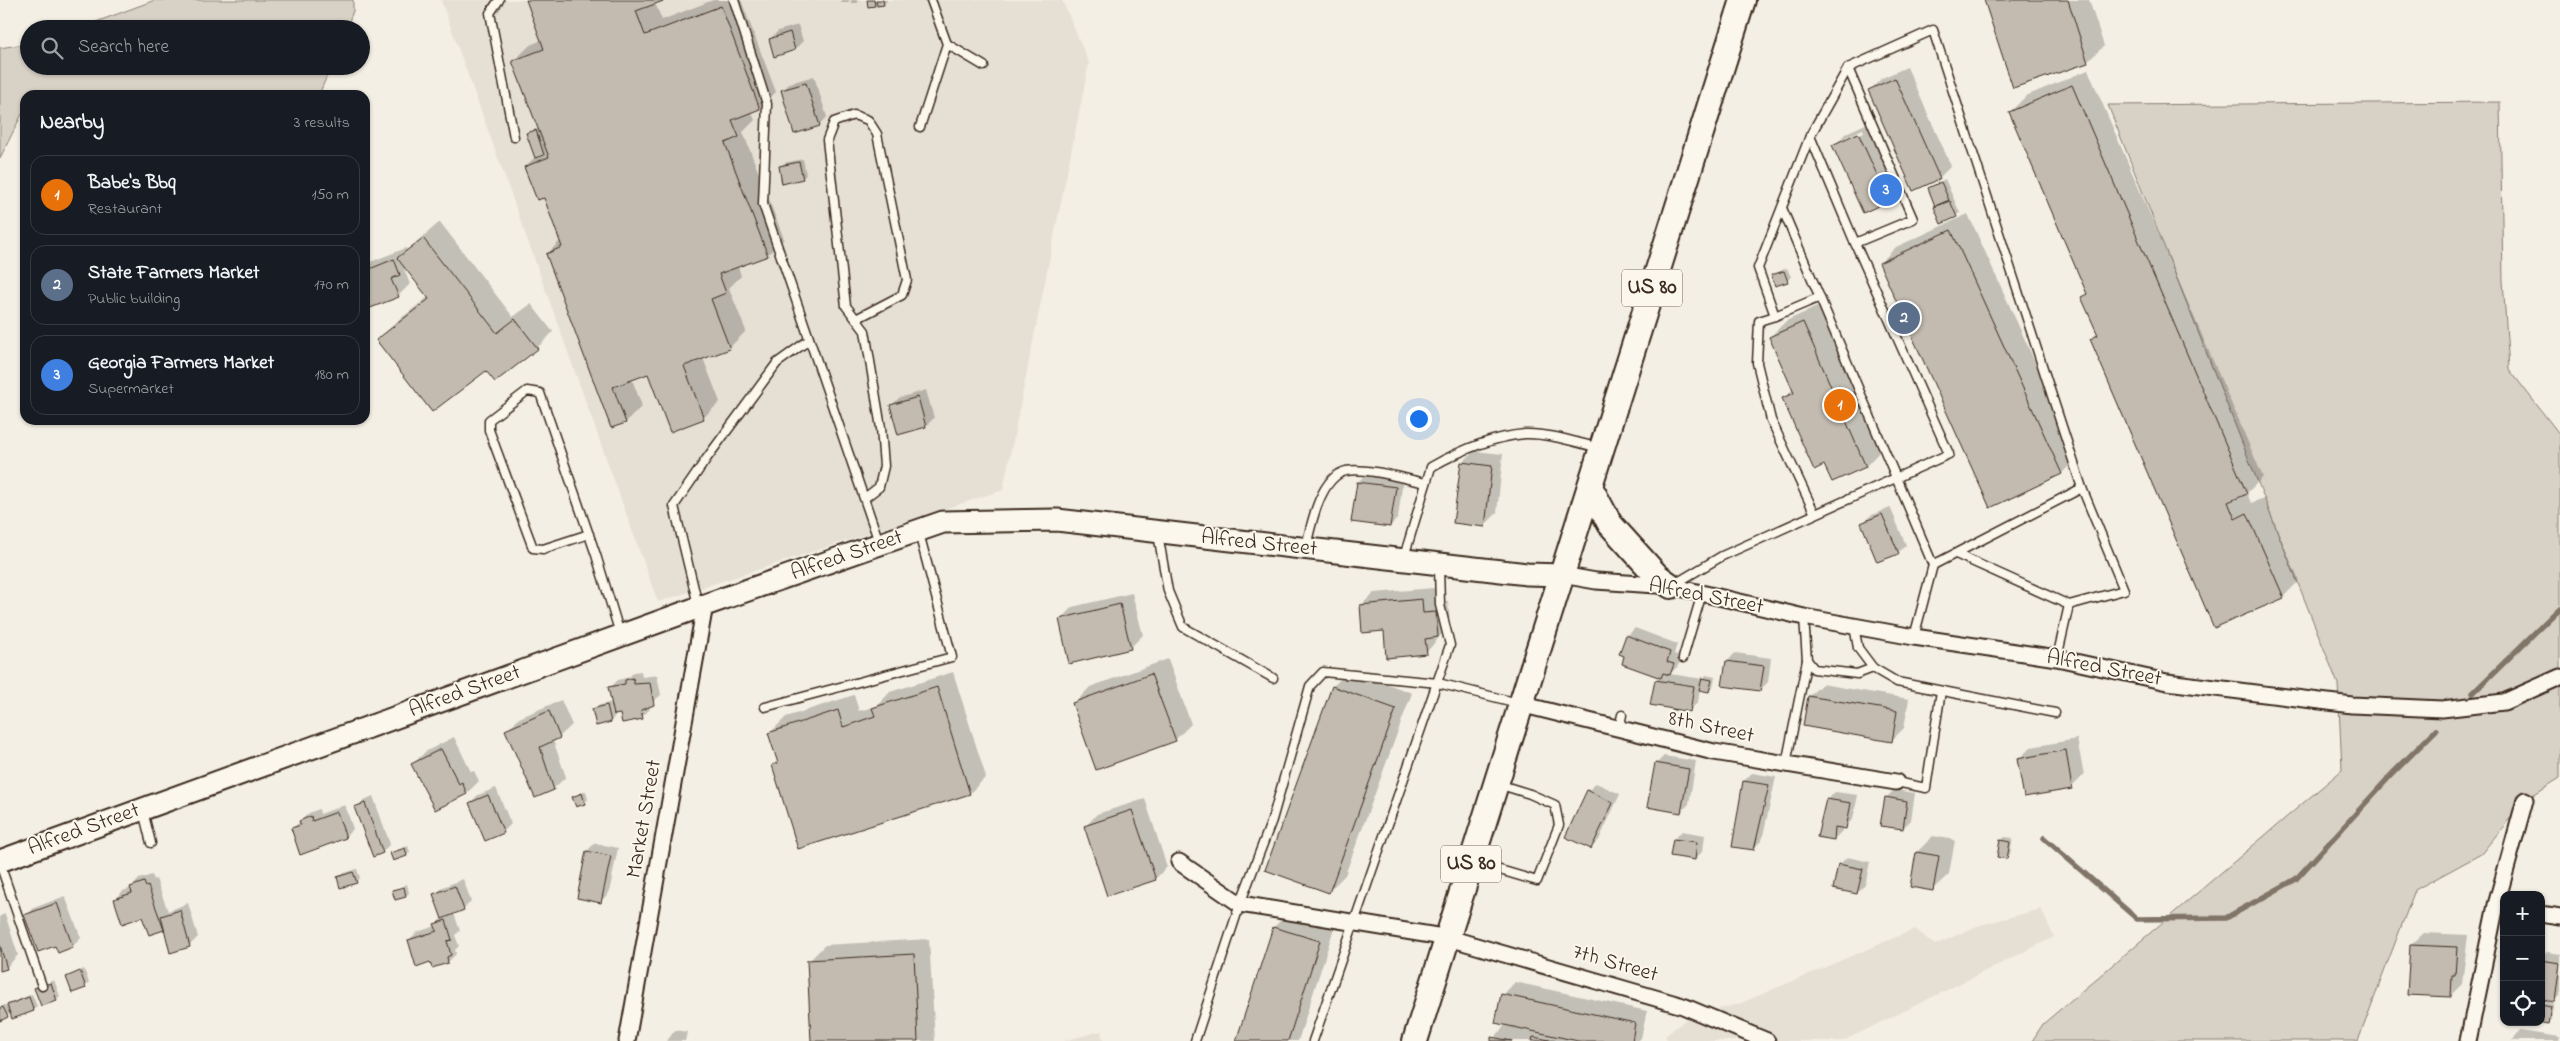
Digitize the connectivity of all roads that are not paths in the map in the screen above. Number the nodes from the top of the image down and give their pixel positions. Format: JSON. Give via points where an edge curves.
{"nodes":[{"id":1,"x":499,"y":0,"type":"edge"},
{"id":2,"x":734,"y":0,"type":"edge"},
{"id":3,"x":931,"y":0,"type":"edge"},
{"id":4,"x":1743,"y":0,"type":"edge"},
{"id":5,"x":947,"y":44,"type":"junction"},
{"id":6,"x":984,"y":66,"type":"dead end"},
{"id":7,"x":1848,"y":68,"type":"junction"},
{"id":8,"x":920,"y":126,"type":"dead end"},
{"id":9,"x":514,"y":136,"type":"dead end"},
{"id":10,"x":1810,"y":136,"type":"junction"},
{"id":11,"x":1782,"y":208,"type":"junction"},
{"id":12,"x":1855,"y":243,"type":"junction"},
{"id":13,"x":1820,"y":298,"type":"junction"},
{"id":14,"x":1775,"y":316,"type":"junction"},
{"id":15,"x":856,"y":319,"type":"junction"},
{"id":16,"x":809,"y":340,"type":"junction"},
{"id":17,"x":1602,"y":449,"type":"junction"},
{"id":18,"x":1895,"y":479,"type":"junction"},
{"id":19,"x":1426,"y":483,"type":"junction"},
{"id":20,"x":1590,"y":487,"type":"junction"},
{"id":21,"x":2082,"y":488,"type":"junction"},
{"id":22,"x":866,"y":497,"type":"junction"},
{"id":23,"x":1815,"y":514,"type":"junction"},
{"id":24,"x":918,"y":531,"type":"junction"},
{"id":25,"x":1158,"y":531,"type":"junction"},
{"id":26,"x":589,"y":534,"type":"junction"},
{"id":27,"x":880,"y":544,"type":"junction"},
{"id":28,"x":1306,"y":549,"type":"junction"},
{"id":29,"x":1956,"y":554,"type":"junction"},
{"id":30,"x":1404,"y":560,"type":"junction"},
{"id":31,"x":1439,"y":564,"type":"junction"},
{"id":32,"x":1933,"y":565,"type":"junction"},
{"id":33,"x":1562,"y":575,"type":"junction"},
{"id":34,"x":1671,"y":586,"type":"junction"},
{"id":35,"x":1702,"y":593,"type":"junction"},
{"id":36,"x":2069,"y":605,"type":"junction"},
{"id":37,"x":702,"y":606,"type":"junction"},
{"id":38,"x":1804,"y":617,"type":"junction"},
{"id":39,"x":1854,"y":626,"type":"junction"},
{"id":40,"x":621,"y":636,"type":"junction"},
{"id":41,"x":1914,"y":638,"type":"junction"},
{"id":42,"x":1683,"y":658,"type":"dead end"},
{"id":43,"x":2057,"y":658,"type":"junction"},
{"id":44,"x":1807,"y":660,"type":"junction"},
{"id":45,"x":1874,"y":668,"type":"junction"},
{"id":46,"x":2560,"y":677,"type":"edge"},
{"id":47,"x":1273,"y":678,"type":"dead end"},
{"id":48,"x":1438,"y":682,"type":"junction"},
{"id":49,"x":1941,"y":691,"type":"junction"},
{"id":50,"x":1520,"y":704,"type":"junction"},
{"id":51,"x":765,"y":708,"type":"dead end"},
{"id":52,"x":2055,"y":713,"type":"dead end"},
{"id":53,"x":1786,"y":764,"type":"junction"},
{"id":54,"x":1896,"y":782,"type":"joint"},
{"id":55,"x":1496,"y":783,"type":"junction"},
{"id":56,"x":2525,"y":800,"type":"dead end"},
{"id":57,"x":142,"y":809,"type":"junction"},
{"id":58,"x":151,"y":842,"type":"dead end"},
{"id":59,"x":0,"y":862,"type":"edge"},
{"id":60,"x":1179,"y":862,"type":"dead end"},
{"id":61,"x":1472,"y":862,"type":"junction"},
{"id":62,"x":2504,"y":891,"type":"edge"},
{"id":63,"x":1240,"y":904,"type":"junction"},
{"id":64,"x":2500,"y":906,"type":"edge"},
{"id":65,"x":2545,"y":915,"type":"edge"},
{"id":66,"x":2560,"y":917,"type":"edge"},
{"id":67,"x":1355,"y":922,"type":"junction"},
{"id":68,"x":1449,"y":938,"type":"junction"},
{"id":69,"x":42,"y":986,"type":"dead end"},
{"id":70,"x":1744,"y":1038,"type":"edge"},
{"id":71,"x":627,"y":1041,"type":"edge"},
{"id":72,"x":1195,"y":1041,"type":"edge"},
{"id":73,"x":1313,"y":1041,"type":"edge"},
{"id":74,"x":1415,"y":1041,"type":"edge"},
{"id":75,"x":1767,"y":1041,"type":"edge"},
{"id":76,"x":2468,"y":1041,"type":"edge"}],
"edges":[{"from":1,"to":9,"type":"lane","via":[[490,13]]},
{"from":2,"to":16,"type":"lane","via":[[767,104],[763,204]]},
{"from":3,"to":5,"type":"lane"},
{"from":4,"to":17,"type":"main road","number":"US 80"},
{"from":5,"to":6,"type":"lane"},
{"from":5,"to":8,"type":"lane"},
{"from":7,"to":10,"type":"lane"},
{"from":7,"to":12,"type":"lane","via":[[1913,219]]},
{"from":7,"to":21,"type":"lane","via":[[1933,30]]},
{"from":10,"to":11,"type":"lane"},
{"from":10,"to":12,"type":"lane"},
{"from":11,"to":13,"type":"lane"},
{"from":11,"to":14,"type":"lane","via":[[1758,268]]},
{"from":12,"to":18,"type":"lane","via":[[1949,454]]},
{"from":13,"to":14,"type":"lane"},
{"from":13,"to":18,"type":"lane"},
{"from":14,"to":23,"type":"lane","via":[[1759,321],[1757,363],[1771,420]]},
{"from":15,"to":15,"type":"lane","via":[[846,306],[827,140],[834,122],[854,115],[868,120],[877,134],[907,280],[902,296]]},
{"from":15,"to":22,"type":"lane","via":[[865,331],[882,428],[884,466],[879,486]]},
{"from":16,"to":22,"type":"lane","via":[[855,476]]},
{"from":16,"to":37,"type":"lane","via":[[777,363],[674,506]]},
{"from":17,"to":19,"type":"lane","via":[[1525,434],[1463,449],[1431,467]]},
{"from":17,"to":20,"type":"main road","number":"US 80"},
{"from":18,"to":23,"type":"lane"},
{"from":18,"to":32,"type":"lane"},
{"from":19,"to":28,"type":"lane","via":[[1380,473],[1345,471],[1328,484],[1314,513]]},
{"from":19,"to":30,"type":"lane"},
{"from":20,"to":33,"type":"main road","number":"US 80"},
{"from":20,"to":34,"type":"main road","via":[[1610,524],[1657,576]]},
{"from":21,"to":29,"type":"lane"},
{"from":21,"to":36,"type":"lane","via":[[2124,590]]},
{"from":22,"to":27,"type":"lane"},
{"from":23,"to":34,"type":"lane","via":[[1722,556]]},
{"from":24,"to":25,"type":"main road","name":"Alfred Street","via":[[943,522],[1057,520]]},
{"from":24,"to":27,"type":"main road","name":"Alfred Street"},
{"from":24,"to":51,"type":"lane","via":[[952,657]]},
{"from":25,"to":28,"type":"main road","name":"Alfred Street"},
{"from":25,"to":47,"type":"lane","via":[[1168,591],[1183,627]]},
{"from":26,"to":26,"type":"lane","via":[[540,394],[527,392],[489,420],[489,430],[533,548],[543,549]]},
{"from":26,"to":40,"type":"lane"},
{"from":27,"to":37,"type":"main road","name":"Alfred Street"},
{"from":28,"to":30,"type":"main road","name":"Alfred Street"},
{"from":29,"to":32,"type":"lane"},
{"from":29,"to":36,"type":"lane"},
{"from":30,"to":31,"type":"main road","name":"Alfred Street"},
{"from":31,"to":33,"type":"main road","name":"Alfred Street"},
{"from":31,"to":48,"type":"lane","via":[[1440,606],[1450,645]]},
{"from":32,"to":41,"type":"lane"},
{"from":33,"to":34,"type":"street","name":"Alfred Street","via":[[1596,581]]},
{"from":33,"to":50,"type":"main road","number":"US 80"},
{"from":34,"to":35,"type":"street","name":"Alfred Street"},
{"from":35,"to":38,"type":"street","name":"Alfred Street"},
{"from":35,"to":42,"type":"lane"},
{"from":36,"to":43,"type":"lane"},
{"from":37,"to":40,"type":"main road","name":"Alfred Street"},
{"from":37,"to":71,"type":"street","name":"Market Street"},
{"from":38,"to":39,"type":"street","name":"Alfred Street"},
{"from":38,"to":44,"type":"lane"},
{"from":39,"to":41,"type":"street","name":"Alfred Street"},
{"from":39,"to":45,"type":"lane","via":[[1858,648]]},
{"from":40,"to":57,"type":"main road","name":"Alfred Street"},
{"from":41,"to":43,"type":"street","name":"Alfred Street"},
{"from":43,"to":46,"type":"street","name":"Alfred Street","via":[[2167,682],[2352,706],[2402,708],[2442,709],[2504,702]]},
{"from":44,"to":45,"type":"lane","via":[[1814,669],[1831,672],[1857,674]]},
{"from":44,"to":53,"type":"lane"},
{"from":45,"to":49,"type":"lane","via":[[1897,682]]},
{"from":48,"to":50,"type":"lane"},
{"from":48,"to":63,"type":"lane","via":[[1323,672],[1310,686],[1272,820]]},
{"from":48,"to":67,"type":"lane"},
{"from":49,"to":52,"type":"lane"},
{"from":49,"to":54,"type":"lane","via":[[1926,788]]},
{"from":50,"to":53,"type":"street","name":"8th Street","via":[[1621,722],[1714,752]]},
{"from":50,"to":55,"type":"main road","number":"US 80"},
{"from":53,"to":54,"type":"street","name":"8th Street"},
{"from":55,"to":61,"type":"main road","number":"US 80"},
{"from":55,"to":61,"type":"lane","via":[[1555,805],[1559,825],[1537,881]]},
{"from":56,"to":62,"type":"street"},
{"from":57,"to":58,"type":"lane"},
{"from":57,"to":59,"type":"main road","name":"Alfred Street"},
{"from":59,"to":69,"type":"lane"},
{"from":60,"to":63,"type":"street"},
{"from":61,"to":68,"type":"main road","number":"US 80"},
{"from":63,"to":67,"type":"street","name":"7th Street"},
{"from":63,"to":72,"type":"lane"},
{"from":64,"to":76,"type":"street"},
{"from":65,"to":66,"type":"street"},
{"from":67,"to":68,"type":"street","name":"7th Street"},
{"from":67,"to":73,"type":"lane"},
{"from":68,"to":70,"type":"street","name":"7th Street","via":[[1683,1006]]},
{"from":68,"to":74,"type":"main road","number":"US 80"},
{"from":70,"to":75,"type":"street","name":"7th Street"}]}
